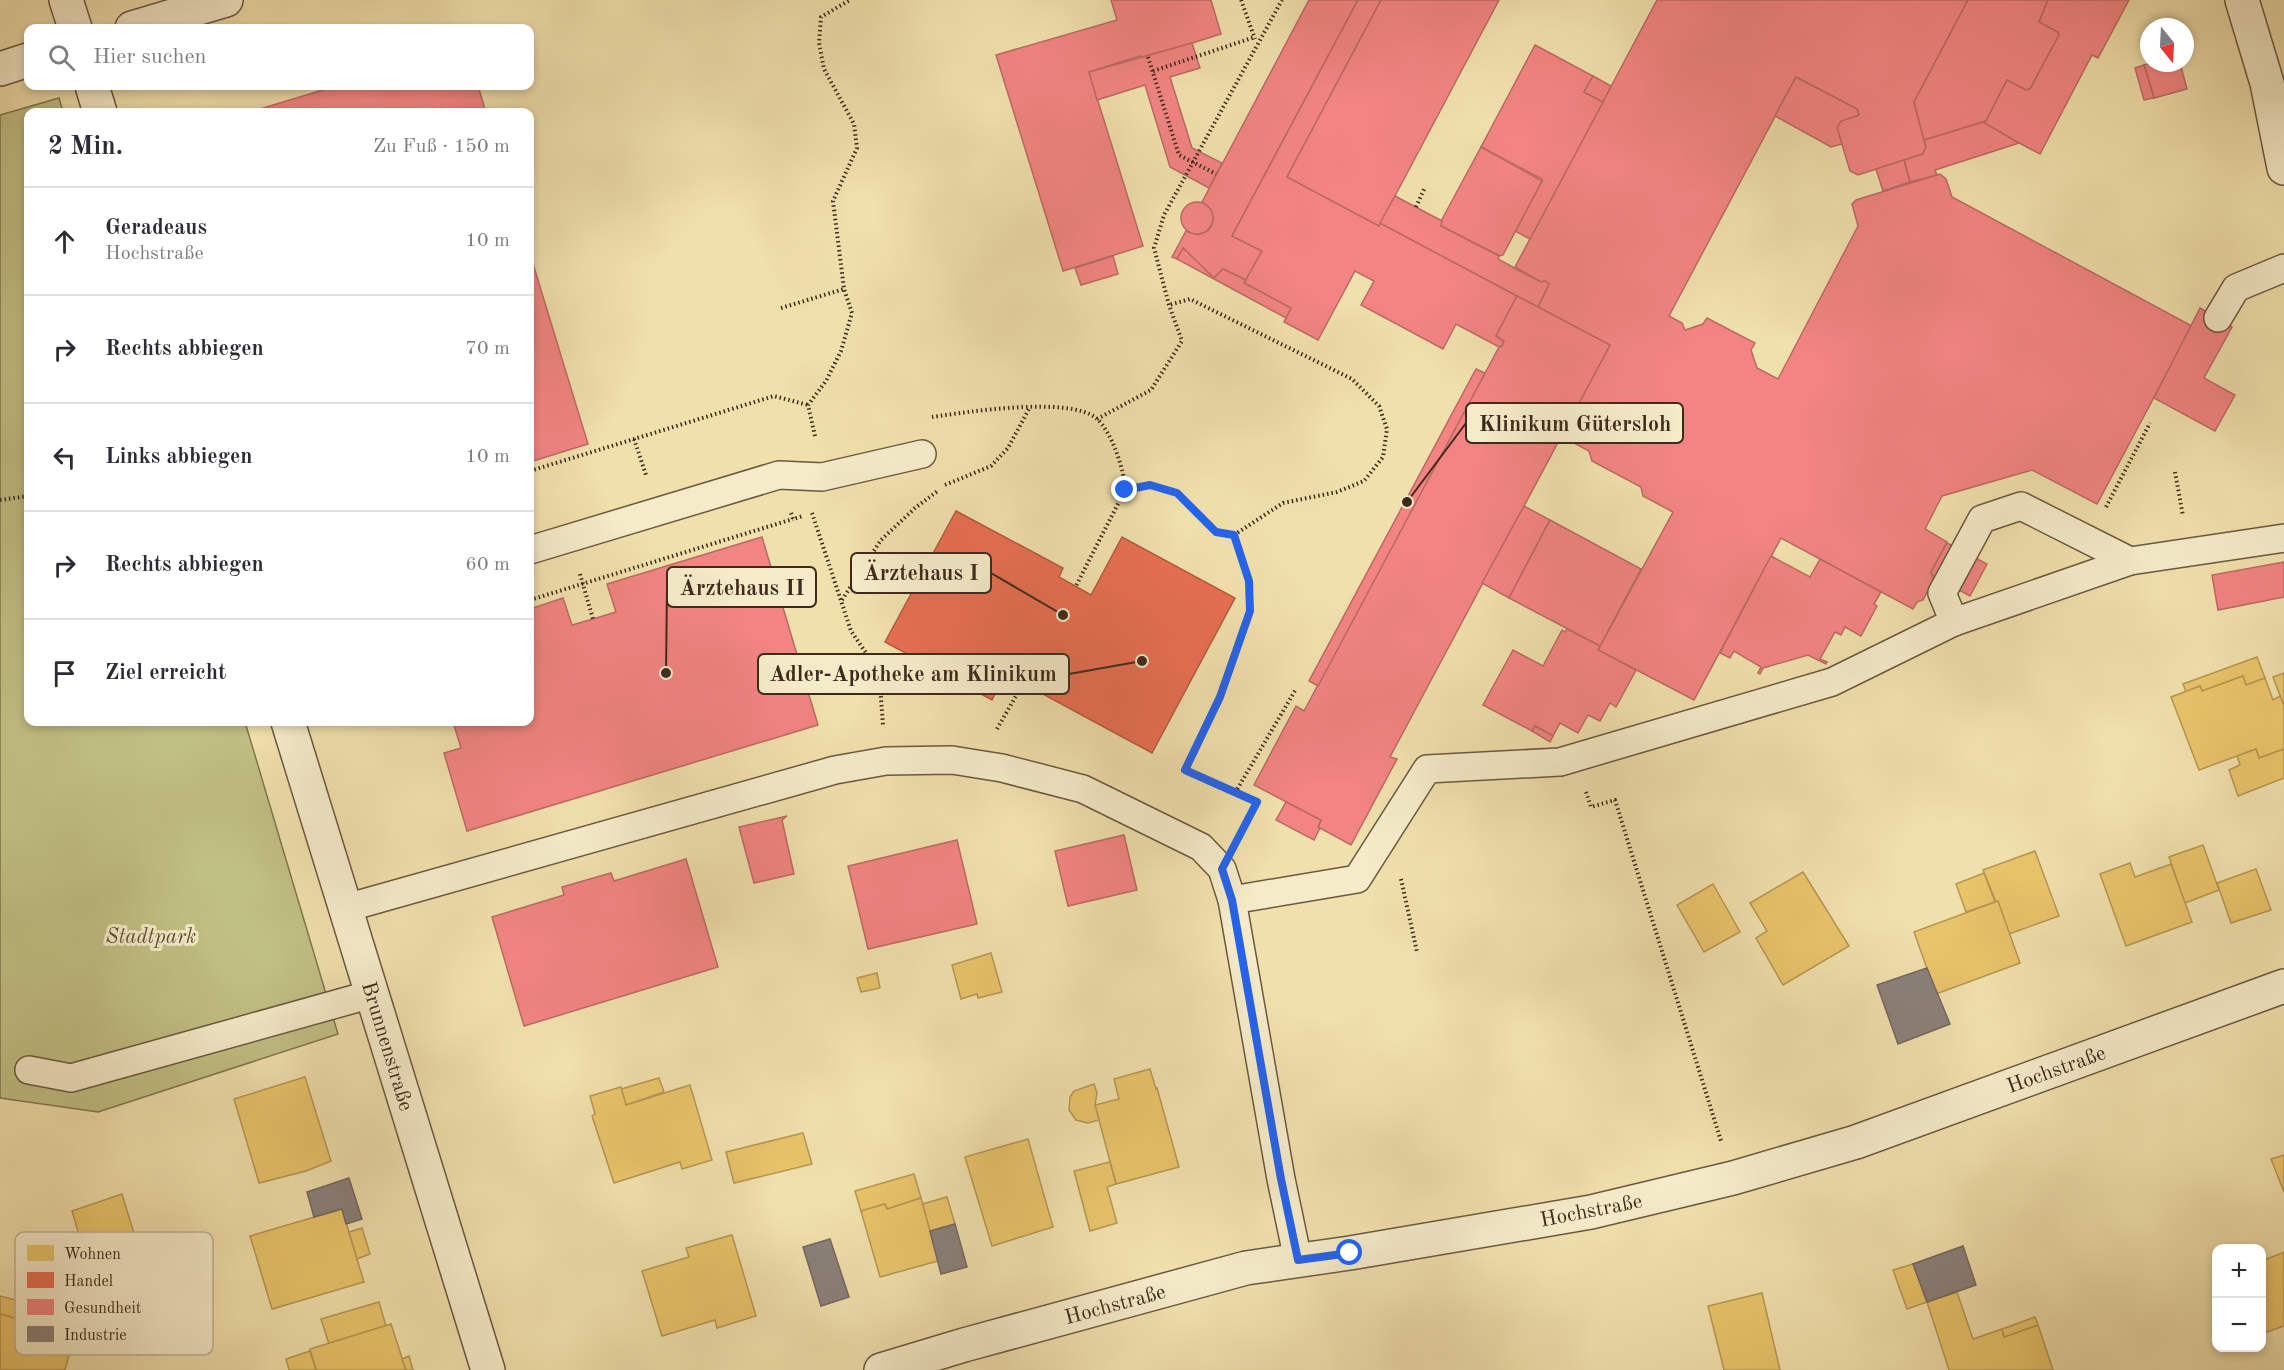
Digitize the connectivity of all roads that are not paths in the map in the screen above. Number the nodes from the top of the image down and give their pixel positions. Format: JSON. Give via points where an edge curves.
{"nodes":[{"id":1,"x":66,"y":0,"type":"edge"},
{"id":2,"x":226,"y":0,"type":"edge"},
{"id":3,"x":2242,"y":0,"type":"edge"},
{"id":4,"x":74,"y":24,"type":"edge"},
{"id":5,"x":145,"y":24,"type":"edge"},
{"id":6,"x":24,"y":61,"type":"edge"},
{"id":7,"x":0,"y":69,"type":"edge"},
{"id":8,"x":2276,"y":80,"type":"edge"},
{"id":9,"x":93,"y":90,"type":"edge"},
{"id":10,"x":99,"y":108,"type":"edge"},
{"id":11,"x":2284,"y":168,"type":"edge"},
{"id":12,"x":2284,"y":268,"type":"edge"},
{"id":13,"x":2218,"y":318,"type":"dead end"},
{"id":14,"x":922,"y":454,"type":"dead end"},
{"id":15,"x":2284,"y":538,"type":"edge"},
{"id":16,"x":534,"y":549,"type":"edge"},
{"id":17,"x":2130,"y":561,"type":"junction"},
{"id":18,"x":1954,"y":622,"type":"junction"},
{"id":19,"x":289,"y":726,"type":"edge"},
{"id":20,"x":1232,"y":900,"type":"junction"},
{"id":21,"x":346,"y":908,"type":"junction"},
{"id":22,"x":2284,"y":986,"type":"edge"},
{"id":23,"x":372,"y":994,"type":"junction"},
{"id":24,"x":29,"y":1070,"type":"dead end"},
{"id":25,"x":1298,"y":1260,"type":"junction"},
{"id":26,"x":488,"y":1370,"type":"edge"},
{"id":27,"x":881,"y":1370,"type":"edge"}],
"edges":[{"from":1,"to":4,"type":"street"},
{"from":2,"to":5,"type":"street"},
{"from":3,"to":8,"type":"street"},
{"from":6,"to":7,"type":"street"},
{"from":8,"to":11,"type":"street"},
{"from":9,"to":10,"type":"street"},
{"from":12,"to":13,"type":"lane","via":[[2236,288]]},
{"from":14,"to":16,"type":"lane","via":[[822,477],[779,475]]},
{"from":15,"to":17,"type":"lane"},
{"from":17,"to":18,"type":"lane"},
{"from":17,"to":18,"type":"lane","via":[[2021,506],[1982,519],[1942,593]]},
{"from":18,"to":20,"type":"lane","via":[[1832,682],[1560,762],[1427,769],[1357,879]]},
{"from":19,"to":21,"type":"street","name":"Brunnenstraße"},
{"from":20,"to":21,"type":"lane","via":[[1222,869],[1201,847],[1083,789],[952,760],[886,762],[835,770]]},
{"from":20,"to":25,"type":"lane"},
{"from":21,"to":23,"type":"street","name":"Brunnenstraße"},
{"from":22,"to":25,"type":"street","name":"Hochstraße","via":[[1856,1142],[1732,1179],[1591,1212]]},
{"from":23,"to":24,"type":"lane","via":[[71,1078]]},
{"from":23,"to":26,"type":"street","name":"Brunnenstraße"},
{"from":25,"to":27,"type":"street","name":"Hochstraße","via":[[1246,1268]]}]}
